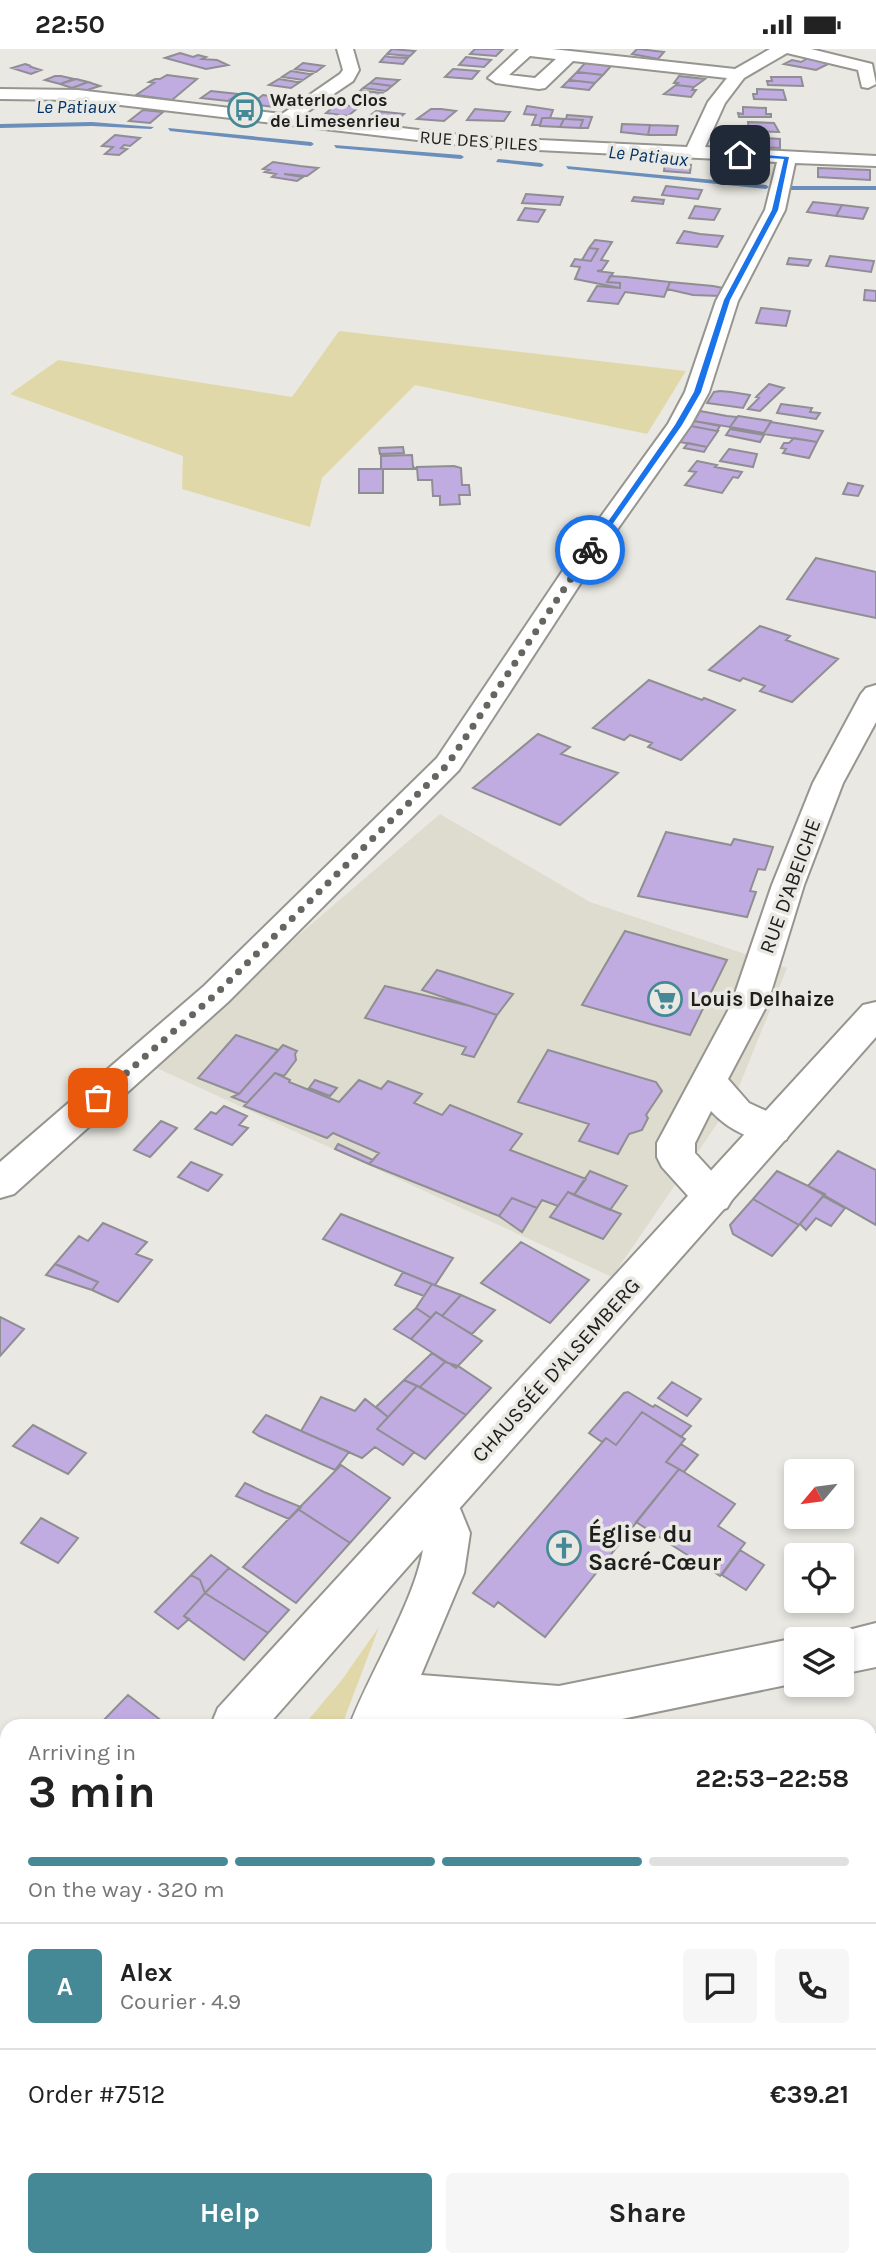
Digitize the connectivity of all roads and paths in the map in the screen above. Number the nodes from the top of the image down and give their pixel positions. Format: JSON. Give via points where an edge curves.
{"nodes":[{"id":1,"x":345,"y":49,"type":"edge"},
{"id":2,"x":782,"y":49,"type":"edge"},
{"id":3,"x":791,"y":49,"type":"edge"},
{"id":4,"x":569,"y":56,"type":"dead end"},
{"id":5,"x":738,"y":74,"type":"junction"},
{"id":6,"x":14,"y":78,"type":"dead end"},
{"id":7,"x":868,"y":83,"type":"dead end"},
{"id":8,"x":32,"y":92,"type":"junction"},
{"id":9,"x":0,"y":94,"type":"edge"},
{"id":10,"x":284,"y":120,"type":"junction"},
{"id":11,"x":693,"y":153,"type":"junction"},
{"id":12,"x":787,"y":157,"type":"junction"},
{"id":13,"x":876,"y":161,"type":"edge"},
{"id":14,"x":876,"y":694,"type":"edge"},
{"id":15,"x":876,"y":1014,"type":"edge"},
{"id":16,"x":709,"y":1080,"type":"junction"},
{"id":17,"x":773,"y":1130,"type":"junction"},
{"id":18,"x":0,"y":1184,"type":"edge"},
{"id":19,"x":713,"y":1198,"type":"junction"},
{"id":20,"x":436,"y":1503,"type":"junction"},
{"id":21,"x":876,"y":1645,"type":"edge"},
{"id":22,"x":854,"y":1650,"type":"edge"},
{"id":23,"x":784,"y":1663,"type":"edge"},
{"id":24,"x":380,"y":1710,"type":"edge"},
{"id":25,"x":241,"y":1719,"type":"edge"}],
"edges":[{"from":1,"to":10,"type":"street","via":[[351,70],[347,77]]},
{"from":2,"to":5,"type":"street"},
{"from":3,"to":7,"type":"street","via":[[857,63],[866,67]]},
{"from":4,"to":5,"type":"street"},
{"from":5,"to":11,"type":"street","via":[[717,102]]},
{"from":6,"to":8,"type":"street"},
{"from":8,"to":9,"type":"street","name":"RUE DES PILES"},
{"from":8,"to":10,"type":"street","name":"RUE DES PILES"},
{"from":10,"to":11,"type":"street","name":"RUE DES PILES","via":[[477,142]]},
{"from":11,"to":12,"type":"street","name":"RUE DES PILES"},
{"from":12,"to":13,"type":"street","name":"RUE DES PILES"},
{"from":12,"to":18,"type":"street","via":[[775,210],[727,300],[698,392],[448,764],[216,994]]},
{"from":14,"to":16,"type":"street","name":"RUE D'ABEICHE","via":[[828,783],[749,1005]]},
{"from":15,"to":17,"type":"street","name":"CHAUSSÉE D'ALSEMBERG"},
{"from":16,"to":17,"type":"street","via":[[738,1116]]},
{"from":16,"to":19,"type":"street","name":"RUE D'ABEICHE","via":[[676,1143],[676,1157]]},
{"from":17,"to":19,"type":"street","name":"CHAUSSÉE D'ALSEMBERG"},
{"from":19,"to":20,"type":"street","name":"CHAUSSÉE D'ALSEMBERG"},
{"from":20,"to":24,"type":"street","via":[[447,1534],[441,1573]]},
{"from":20,"to":25,"type":"street","name":"CHAUSSÉE D'ALSEMBERG"},
{"from":21,"to":22,"type":"street"},
{"from":23,"to":24,"type":"street","via":[[559,1709]]}]}
